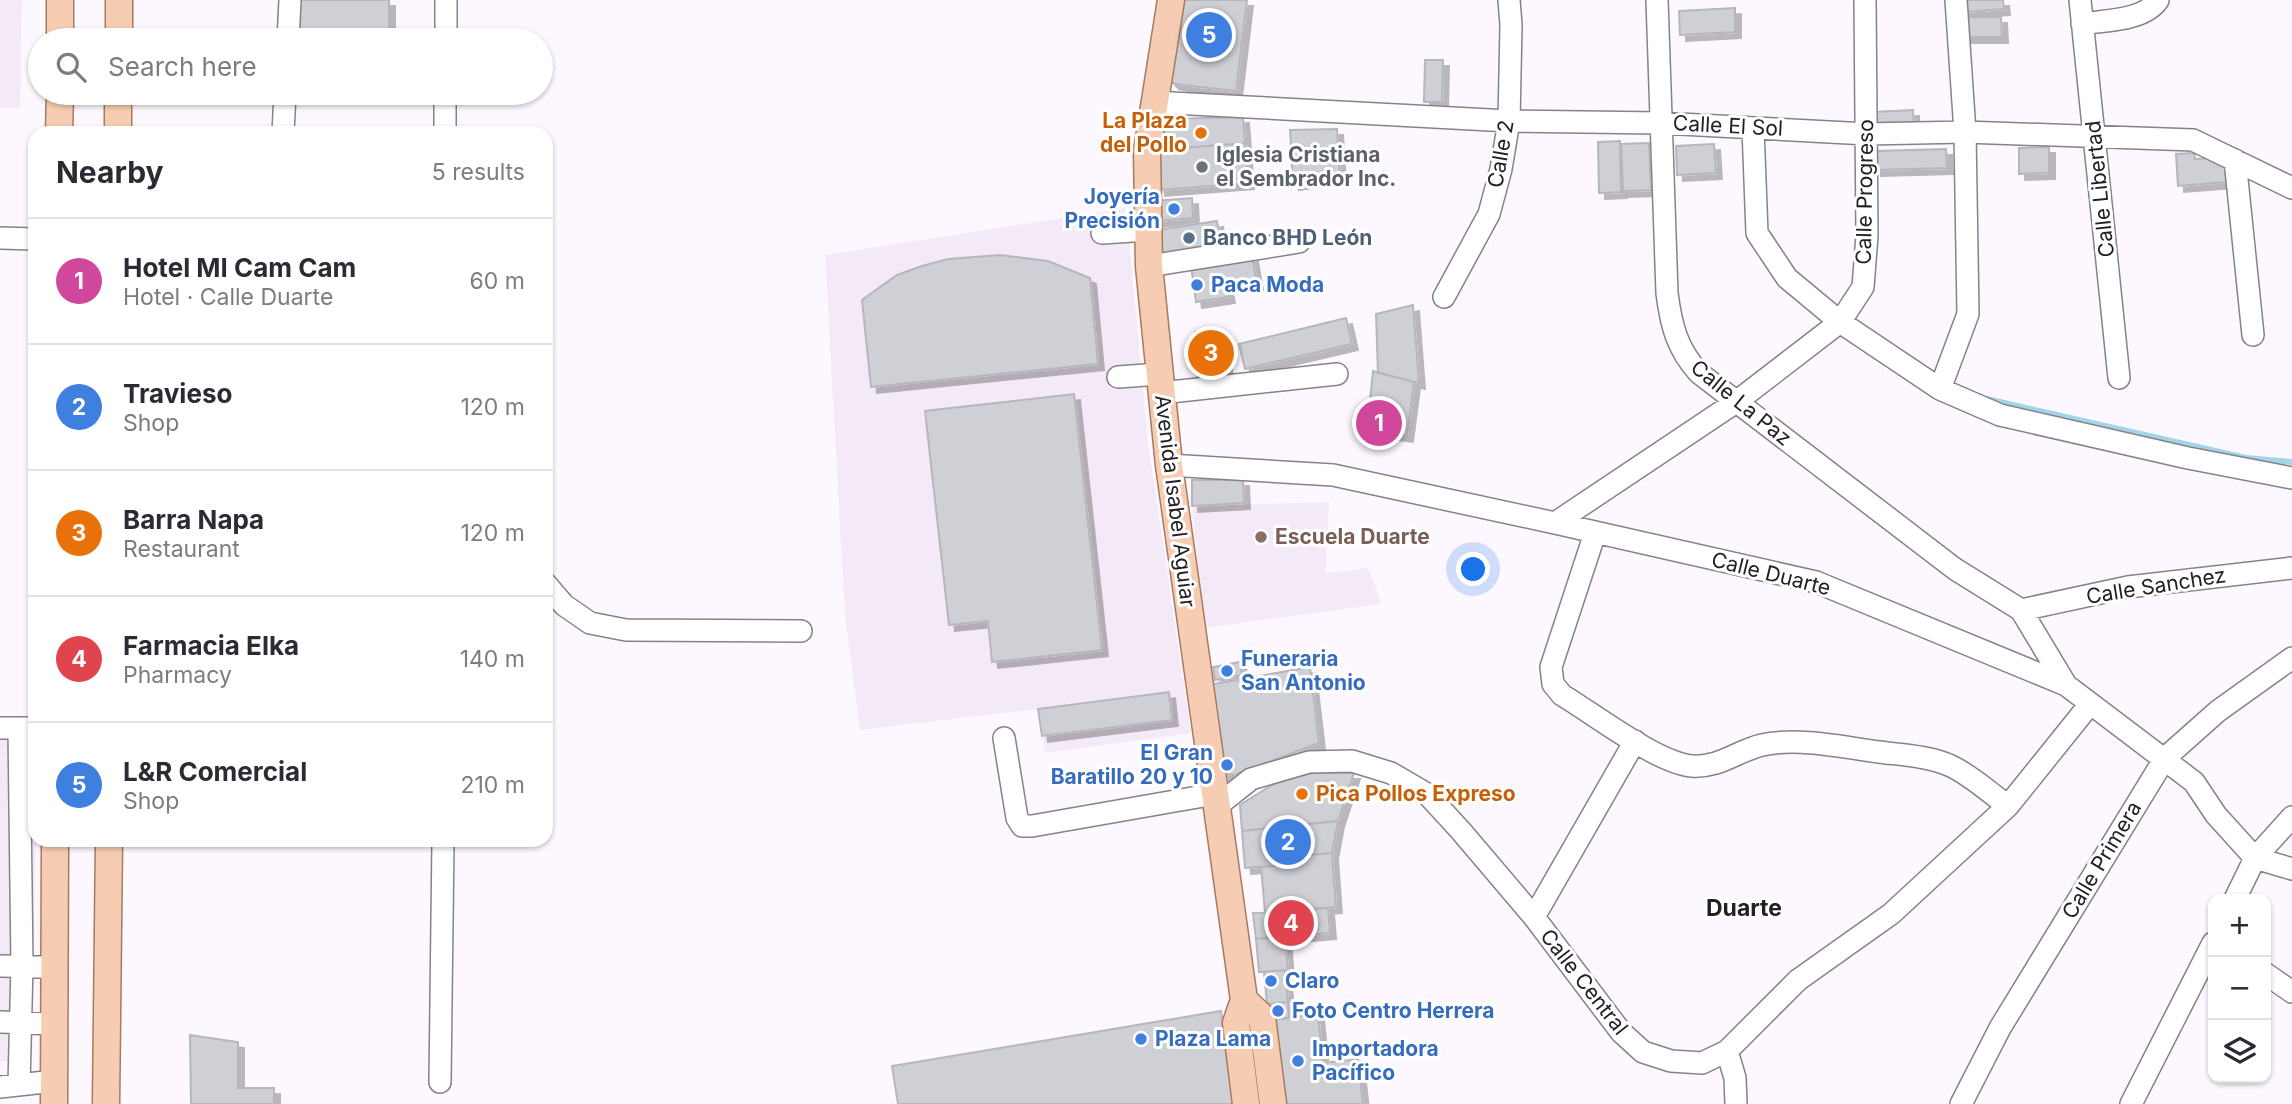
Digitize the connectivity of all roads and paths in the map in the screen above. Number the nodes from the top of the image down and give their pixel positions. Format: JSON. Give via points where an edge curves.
{"nodes":[{"id":1,"x":60,"y":0,"type":"edge"},
{"id":2,"x":120,"y":0,"type":"edge"},
{"id":3,"x":290,"y":0,"type":"edge"},
{"id":4,"x":446,"y":0,"type":"edge"},
{"id":5,"x":1171,"y":0,"type":"edge"},
{"id":6,"x":1509,"y":0,"type":"edge"},
{"id":7,"x":1657,"y":0,"type":"edge"},
{"id":8,"x":1865,"y":0,"type":"edge"},
{"id":9,"x":1956,"y":0,"type":"edge"},
{"id":10,"x":2080,"y":0,"type":"edge"},
{"id":11,"x":2158,"y":0,"type":"edge"},
{"id":12,"x":2082,"y":24,"type":"junction"},
{"id":13,"x":60,"y":28,"type":"edge"},
{"id":14,"x":119,"y":28,"type":"edge"},
{"id":15,"x":289,"y":28,"type":"edge"},
{"id":16,"x":446,"y":28,"type":"edge"},
{"id":17,"x":1153,"y":102,"type":"junction"},
{"id":18,"x":60,"y":105,"type":"edge"},
{"id":19,"x":118,"y":105,"type":"edge"},
{"id":20,"x":285,"y":105,"type":"edge"},
{"id":21,"x":445,"y":105,"type":"edge"},
{"id":22,"x":1509,"y":121,"type":"junction"},
{"id":23,"x":1661,"y":123,"type":"junction"},
{"id":24,"x":59,"y":126,"type":"edge"},
{"id":25,"x":118,"y":126,"type":"edge"},
{"id":26,"x":284,"y":126,"type":"edge"},
{"id":27,"x":445,"y":126,"type":"edge"},
{"id":28,"x":1753,"y":128,"type":"junction"},
{"id":29,"x":1965,"y":132,"type":"junction"},
{"id":30,"x":1867,"y":134,"type":"junction"},
{"id":31,"x":2094,"y":137,"type":"junction"},
{"id":32,"x":2235,"y":160,"type":"junction"},
{"id":33,"x":2292,"y":188,"type":"edge"},
{"id":34,"x":1148,"y":230,"type":"junction"},
{"id":35,"x":1102,"y":233,"type":"dead end"},
{"id":36,"x":0,"y":238,"type":"edge"},
{"id":37,"x":28,"y":239,"type":"edge"},
{"id":38,"x":1298,"y":242,"type":"dead end"},
{"id":39,"x":1149,"y":266,"type":"junction"},
{"id":40,"x":1444,"y":297,"type":"dead end"},
{"id":41,"x":1840,"y":322,"type":"junction"},
{"id":42,"x":2253,"y":335,"type":"dead end"},
{"id":43,"x":1337,"y":374,"type":"dead end"},
{"id":44,"x":1118,"y":377,"type":"dead end"},
{"id":45,"x":2119,"y":379,"type":"dead end"},
{"id":46,"x":1160,"y":384,"type":"junction"},
{"id":47,"x":1940,"y":389,"type":"junction"},
{"id":48,"x":1736,"y":402,"type":"junction"},
{"id":49,"x":1169,"y":465,"type":"junction"},
{"id":50,"x":2292,"y":478,"type":"edge"},
{"id":51,"x":1555,"y":523,"type":"junction"},
{"id":52,"x":1595,"y":533,"type":"junction"},
{"id":53,"x":2292,"y":568,"type":"edge"},
{"id":54,"x":553,"y":592,"type":"edge"},
{"id":55,"x":2021,"y":610,"type":"junction"},
{"id":56,"x":801,"y":631,"type":"dead end"},
{"id":57,"x":2292,"y":658,"type":"edge"},
{"id":58,"x":2066,"y":685,"type":"junction"},
{"id":59,"x":2090,"y":704,"type":"junction"},
{"id":60,"x":18,"y":728,"type":"edge"},
{"id":61,"x":1004,"y":738,"type":"dead end"},
{"id":62,"x":1635,"y":741,"type":"junction"},
{"id":63,"x":2165,"y":758,"type":"junction"},
{"id":64,"x":1216,"y":800,"type":"junction"},
{"id":65,"x":2008,"y":806,"type":"junction"},
{"id":66,"x":2292,"y":817,"type":"edge"},
{"id":67,"x":55,"y":847,"type":"edge"},
{"id":68,"x":109,"y":847,"type":"edge"},
{"id":69,"x":443,"y":847,"type":"edge"},
{"id":70,"x":2255,"y":858,"type":"junction"},
{"id":71,"x":2292,"y":869,"type":"edge"},
{"id":72,"x":2237,"y":894,"type":"edge"},
{"id":73,"x":1534,"y":917,"type":"junction"},
{"id":74,"x":2208,"y":955,"type":"edge"},
{"id":75,"x":0,"y":965,"type":"edge"},
{"id":76,"x":22,"y":965,"type":"junction"},
{"id":77,"x":55,"y":967,"type":"junction"},
{"id":78,"x":2271,"y":977,"type":"edge"},
{"id":79,"x":2290,"y":987,"type":"edge"},
{"id":80,"x":1244,"y":1000,"type":"junction"},
{"id":81,"x":11,"y":1022,"type":"edge"},
{"id":82,"x":54,"y":1024,"type":"junction"},
{"id":83,"x":1727,"y":1051,"type":"junction"},
{"id":84,"x":440,"y":1082,"type":"dead end"},
{"id":85,"x":9,"y":1086,"type":"edge"},
{"id":86,"x":54,"y":1092,"type":"edge"},
{"id":87,"x":106,"y":1104,"type":"edge"},
{"id":88,"x":1246,"y":1104,"type":"edge"},
{"id":89,"x":1273,"y":1104,"type":"edge"},
{"id":90,"x":1736,"y":1104,"type":"edge"},
{"id":91,"x":1961,"y":1104,"type":"edge"},
{"id":92,"x":2131,"y":1104,"type":"edge"}],
"edges":[{"from":1,"to":13,"type":"main road"},
{"from":2,"to":14,"type":"main road"},
{"from":3,"to":15,"type":"street"},
{"from":4,"to":16,"type":"street"},
{"from":5,"to":17,"type":"main road","name":"Avenida Isabel Aguiar"},
{"from":6,"to":22,"type":"street","name":"Calle 2"},
{"from":7,"to":23,"type":"street","name":"Calle La Paz"},
{"from":8,"to":30,"type":"street","name":"Calle Progreso"},
{"from":9,"to":29,"type":"street"},
{"from":10,"to":12,"type":"street","name":"Calle Libertad"},
{"from":11,"to":12,"type":"street","via":[[2154,7],[2135,15]]},
{"from":12,"to":31,"type":"street","name":"Calle Libertad"},
{"from":17,"to":22,"type":"street","name":"Calle El Sol"},
{"from":17,"to":34,"type":"main road","name":"Avenida Isabel Aguiar","via":[[1147,151]]},
{"from":18,"to":24,"type":"main road"},
{"from":19,"to":25,"type":"main road"},
{"from":20,"to":26,"type":"street"},
{"from":21,"to":27,"type":"street"},
{"from":22,"to":23,"type":"street","name":"Calle El Sol"},
{"from":22,"to":40,"type":"street","name":"Calle 2","via":[[1489,214]]},
{"from":23,"to":28,"type":"street","name":"Calle El Sol"},
{"from":23,"to":48,"type":"street","name":"Calle La Paz","via":[[1670,320],[1686,359]]},
{"from":28,"to":30,"type":"street","name":"Calle El Sol"},
{"from":28,"to":41,"type":"street","via":[[1757,233],[1787,278]]},
{"from":29,"to":30,"type":"street","name":"Calle El Sol"},
{"from":29,"to":31,"type":"street","name":"Calle El Sol"},
{"from":29,"to":47,"type":"street","via":[[1968,314]]},
{"from":30,"to":41,"type":"street","name":"Calle Progreso","via":[[1863,287]]},
{"from":31,"to":32,"type":"street","name":"Calle El Sol","via":[[2193,140]]},
{"from":31,"to":45,"type":"street","name":"Calle Libertad"},
{"from":32,"to":33,"type":"street","name":"Calle El Sol"},
{"from":32,"to":42,"type":"street"},
{"from":34,"to":35,"type":"street"},
{"from":34,"to":39,"type":"main road","name":"Avenida Isabel Aguiar"},
{"from":36,"to":37,"type":"street"},
{"from":38,"to":39,"type":"street"},
{"from":39,"to":46,"type":"main road","name":"Avenida Isabel Aguiar"},
{"from":41,"to":47,"type":"street"},
{"from":41,"to":48,"type":"street","name":"Calle Progreso"},
{"from":43,"to":46,"type":"street"},
{"from":44,"to":46,"type":"street"},
{"from":46,"to":49,"type":"main road","name":"Avenida Isabel Aguiar"},
{"from":47,"to":50,"type":"street","via":[[2000,415]]},
{"from":48,"to":51,"type":"street","name":"Calle Progreso"},
{"from":48,"to":55,"type":"street","name":"Calle La Paz","via":[[1955,569]]},
{"from":49,"to":51,"type":"street","name":"Calle Duarte","via":[[1333,475]]},
{"from":49,"to":64,"type":"main road","name":"Avenida Isabel Aguiar"},
{"from":51,"to":52,"type":"street","name":"Calle Duarte"},
{"from":52,"to":58,"type":"street","name":"Calle Duarte","via":[[1816,582]]},
{"from":52,"to":62,"type":"street","via":[[1550,667],[1551,676],[1562,695]]},
{"from":53,"to":55,"type":"street","name":"Calle Sanchez","via":[[2127,587]]},
{"from":54,"to":56,"type":"street","via":[[590,624],[626,630]]},
{"from":55,"to":58,"type":"street"},
{"from":57,"to":63,"type":"street","name":"Calle Primera","via":[[2218,711]]},
{"from":58,"to":59,"type":"street","name":"Calle Duarte"},
{"from":59,"to":63,"type":"street","name":"Calle Duarte"},
{"from":59,"to":65,"type":"street","name":"Calle Central"},
{"from":60,"to":76,"type":"street"},
{"from":61,"to":64,"type":"street","via":[[1022,825]]},
{"from":62,"to":65,"type":"street","via":[[1690,766],[1709,765],[1761,745],[1782,743],[1920,757],[1951,766]]},
{"from":62,"to":73,"type":"street"},
{"from":63,"to":70,"type":"street","name":"Calle Duarte","via":[[2194,782]]},
{"from":63,"to":91,"type":"street","name":"Calle Primera","via":[[2000,1028]]},
{"from":64,"to":73,"type":"street","name":"Calle Central","via":[[1251,779],[1309,762],[1352,761],[1391,773],[1427,794]]},
{"from":64,"to":80,"type":"main road","name":"Avenida Isabel Aguiar"},
{"from":65,"to":83,"type":"street","name":"Calle Central","via":[[1891,914],[1798,980]]},
{"from":66,"to":70,"type":"street"},
{"from":67,"to":77,"type":"main road"},
{"from":68,"to":87,"type":"main road"},
{"from":69,"to":84,"type":"street"},
{"from":70,"to":71,"type":"street"},
{"from":70,"to":72,"type":"street"},
{"from":73,"to":83,"type":"street","name":"Calle Central","via":[[1621,1032],[1643,1052],[1671,1061],[1702,1063]]},
{"from":74,"to":92,"type":"street"},
{"from":75,"to":76,"type":"street"},
{"from":76,"to":77,"type":"street"},
{"from":76,"to":81,"type":"street"},
{"from":77,"to":82,"type":"main road"},
{"from":78,"to":79,"type":"street"},
{"from":80,"to":88,"type":"main road","name":"Avenida Isabel Aguiar","via":[[1236,1023]]},
{"from":80,"to":89,"type":"main road","name":"Avenida Isabel Aguiar","via":[[1262,1017]]},
{"from":81,"to":82,"type":"street"},
{"from":81,"to":85,"type":"street"},
{"from":82,"to":86,"type":"main road"},
{"from":83,"to":90,"type":"street","via":[[1735,1077]]},
{"from":85,"to":86,"type":"street"}]}
